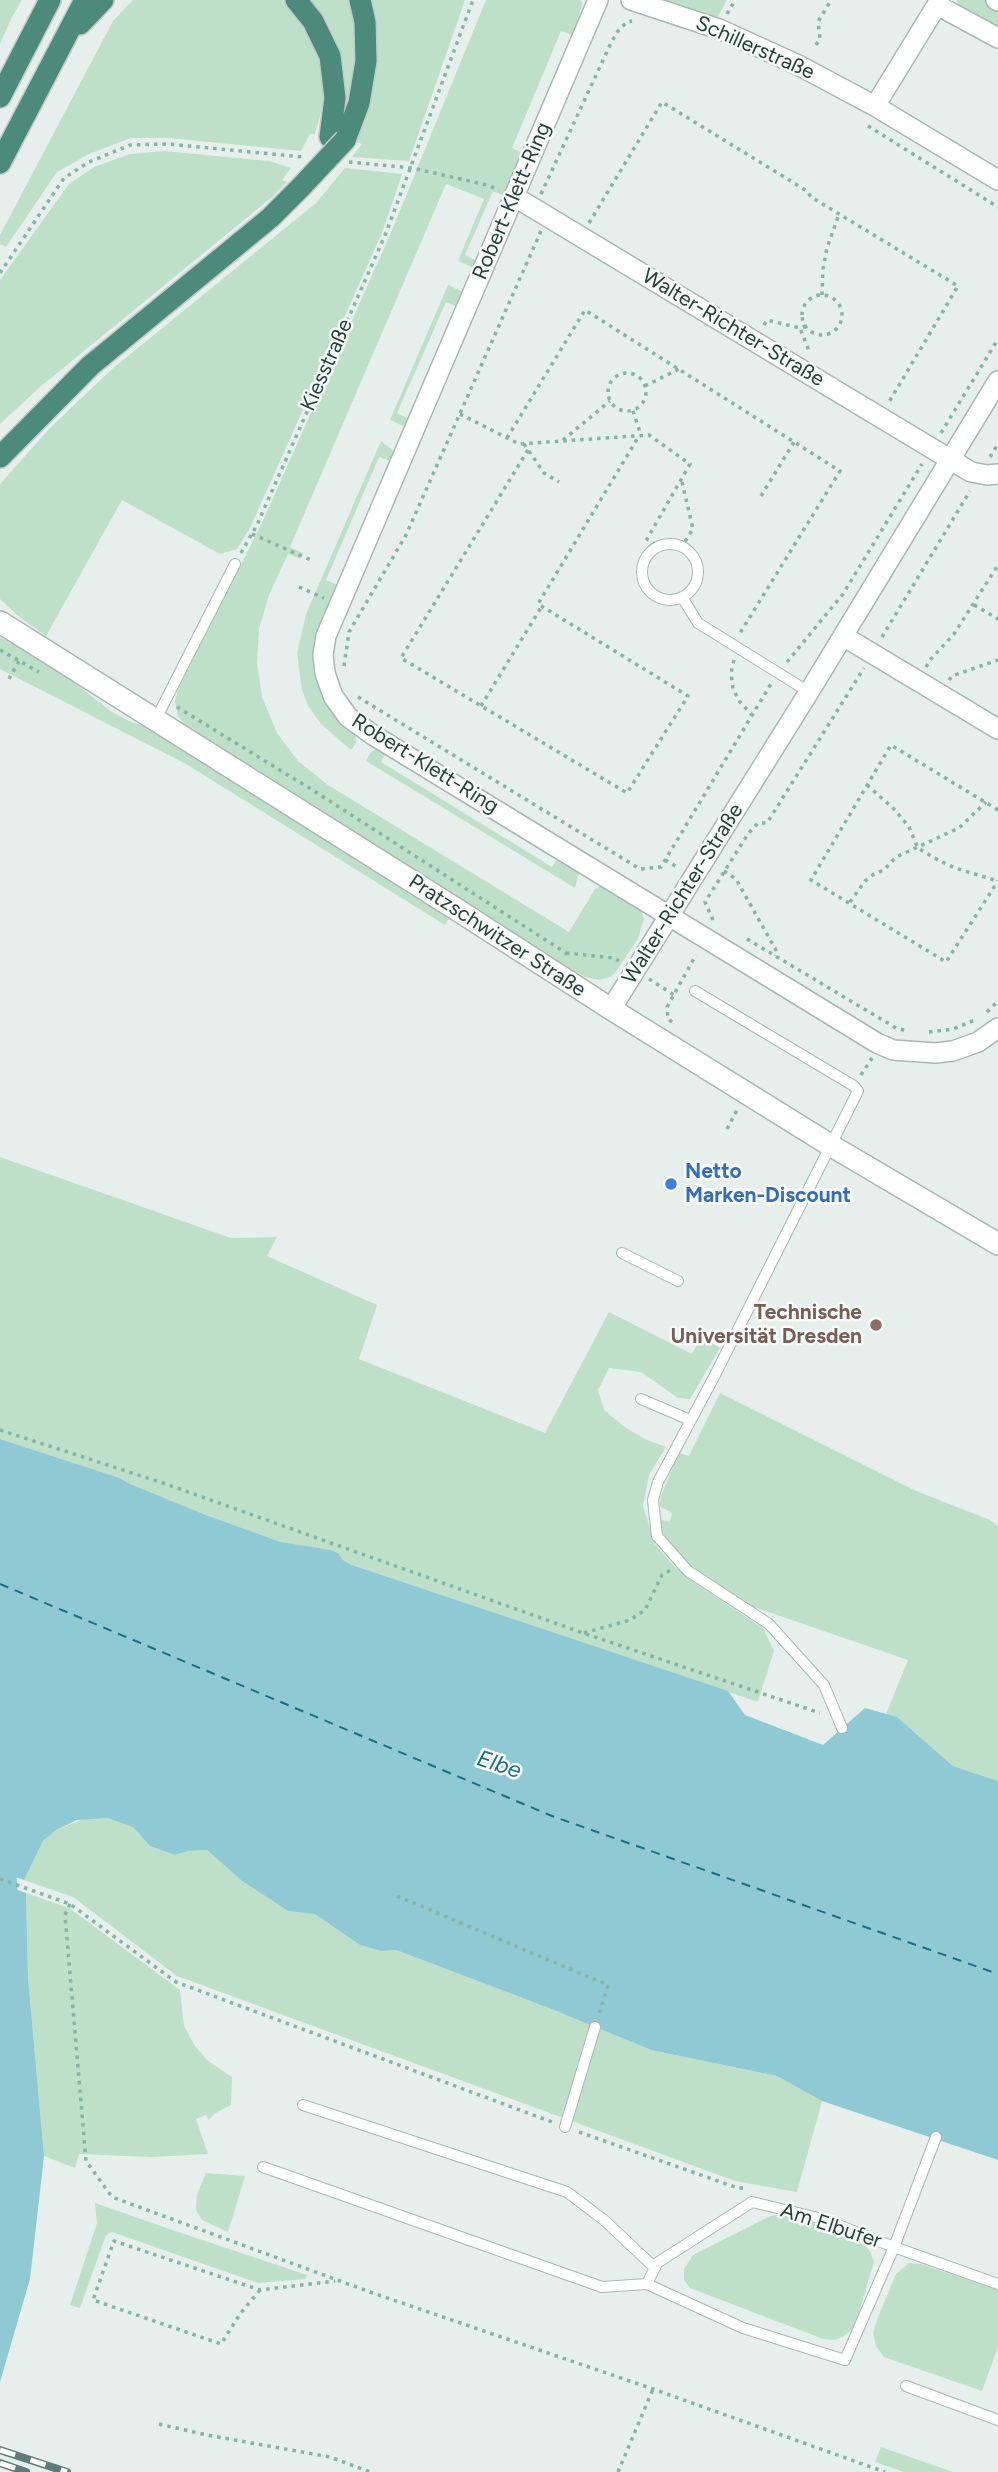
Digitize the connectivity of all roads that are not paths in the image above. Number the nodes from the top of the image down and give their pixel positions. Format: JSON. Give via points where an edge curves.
{"nodes":[{"id":1,"x":85,"y":0,"type":"edge"},
{"id":2,"x":103,"y":0,"type":"edge"},
{"id":3,"x":296,"y":0,"type":"edge"},
{"id":4,"x":360,"y":0,"type":"edge"},
{"id":5,"x":598,"y":0,"type":"edge"},
{"id":6,"x":631,"y":0,"type":"edge"},
{"id":7,"x":49,"y":1,"type":"edge"},
{"id":8,"x":938,"y":2,"type":"edge"},
{"id":9,"x":998,"y":38,"type":"edge"},
{"id":10,"x":60,"y":47,"type":"junction"},
{"id":11,"x":0,"y":97,"type":"edge"},
{"id":12,"x":875,"y":106,"type":"junction"},
{"id":13,"x":337,"y":139,"type":"junction"},
{"id":14,"x":0,"y":163,"type":"edge"},
{"id":15,"x":998,"y":180,"type":"edge"},
{"id":16,"x":515,"y":197,"type":"junction"},
{"id":17,"x":998,"y":381,"type":"edge"},
{"id":18,"x":0,"y":457,"type":"edge"},
{"id":19,"x":951,"y":460,"type":"junction"},
{"id":20,"x":989,"y":474,"type":"edge"},
{"id":21,"x":235,"y":564,"type":"road end"},
{"id":22,"x":682,"y":597,"type":"junction"},
{"id":23,"x":0,"y":622,"type":"edge"},
{"id":24,"x":844,"y":636,"type":"junction"},
{"id":25,"x":809,"y":692,"type":"junction"},
{"id":26,"x":156,"y":719,"type":"junction"},
{"id":27,"x":998,"y":729,"type":"edge"},
{"id":28,"x":671,"y":916,"type":"junction"},
{"id":29,"x":695,"y":991,"type":"dead end"},
{"id":30,"x":611,"y":1009,"type":"junction"},
{"id":31,"x":998,"y":1028,"type":"edge"},
{"id":32,"x":830,"y":1145,"type":"junction"},
{"id":33,"x":998,"y":1244,"type":"edge"},
{"id":34,"x":622,"y":1253,"type":"dead end"},
{"id":35,"x":678,"y":1281,"type":"dead end"},
{"id":36,"x":641,"y":1399,"type":"dead end"},
{"id":37,"x":690,"y":1420,"type":"junction"},
{"id":38,"x":840,"y":1724,"type":"road end"},
{"id":39,"x":595,"y":2027,"type":"road end"},
{"id":40,"x":303,"y":2105,"type":"dead end"},
{"id":41,"x":565,"y":2127,"type":"dead end"},
{"id":42,"x":936,"y":2137,"type":"dead end"},
{"id":43,"x":263,"y":2167,"type":"dead end"},
{"id":44,"x":894,"y":2247,"type":"junction"},
{"id":45,"x":655,"y":2268,"type":"junction"},
{"id":46,"x":647,"y":2284,"type":"junction"},
{"id":47,"x":998,"y":2284,"type":"edge"},
{"id":48,"x":906,"y":2386,"type":"dead end"},
{"id":49,"x":998,"y":2420,"type":"edge"}],
"edges":[{"from":1,"to":10,"type":"highway"},
{"from":2,"to":10,"type":"highway"},
{"from":3,"to":13,"type":"highway","via":[[313,21],[330,56]]},
{"from":4,"to":13,"type":"highway","via":[[366,61],[356,116]]},
{"from":5,"to":16,"type":"street","name":"Robert-Klett-Ring"},
{"from":6,"to":12,"type":"street","name":"Schillerstraße","via":[[719,29]]},
{"from":7,"to":11,"type":"highway"},
{"from":8,"to":9,"type":"street"},
{"from":8,"to":12,"type":"street"},
{"from":10,"to":14,"type":"highway"},
{"from":12,"to":15,"type":"street","name":"Schillerstraße"},
{"from":13,"to":18,"type":"highway","bridge":true,"via":[[301,187],[270,218],[90,366]]},
{"from":16,"to":19,"type":"street","name":"Walter-Richter-Straße"},
{"from":16,"to":28,"type":"street","name":"Robert-Klett-Ring","via":[[326,636],[325,673],[333,696],[348,717],[373,735]]},
{"from":17,"to":19,"type":"street","name":"Walter-Richter-Straße"},
{"from":19,"to":20,"type":"street","name":"Walter-Richter-Straße"},
{"from":19,"to":24,"type":"street","name":"Walter-Richter-Straße"},
{"from":21,"to":26,"type":"lane"},
{"from":22,"to":22,"type":"lane","via":[[665,599],[645,584],[645,558],[658,546],[674,543],[694,556],[698,571],[694,587]]},
{"from":22,"to":25,"type":"lane","via":[[698,623]]},
{"from":23,"to":26,"type":"street","name":"Pratzschwitzer Straße"},
{"from":24,"to":25,"type":"street","name":"Walter-Richter-Straße"},
{"from":24,"to":27,"type":"street"},
{"from":25,"to":28,"type":"street","name":"Walter-Richter-Straße"},
{"from":26,"to":30,"type":"street","name":"Pratzschwitzer Straße"},
{"from":28,"to":30,"type":"street","name":"Walter-Richter-Straße"},
{"from":28,"to":31,"type":"street","name":"Robert-Klett-Ring","via":[[709,928],[893,1050],[953,1051]]},
{"from":29,"to":32,"type":"lane","via":[[854,1086],[856,1098]]},
{"from":30,"to":32,"type":"street","name":"Pratzschwitzer Straße"},
{"from":32,"to":33,"type":"street","name":"Pratzschwitzer Straße"},
{"from":32,"to":37,"type":"lane"},
{"from":34,"to":35,"type":"lane"},
{"from":36,"to":37,"type":"lane"},
{"from":37,"to":38,"type":"lane","via":[[668,1459],[653,1500],[657,1536],[688,1571],[769,1624],[824,1685]]},
{"from":39,"to":41,"type":"lane"},
{"from":40,"to":45,"type":"lane","via":[[567,2192]]},
{"from":42,"to":44,"type":"lane"},
{"from":43,"to":46,"type":"lane","via":[[602,2287]]},
{"from":44,"to":45,"type":"lane","name":"Am Elbufer","via":[[823,2219],[752,2202]]},
{"from":44,"to":46,"type":"lane","via":[[845,2360],[743,2328]]},
{"from":44,"to":47,"type":"lane","name":"Am Elbufer"},
{"from":45,"to":46,"type":"lane","name":"Am Elbufer"},
{"from":48,"to":49,"type":"lane"}]}
